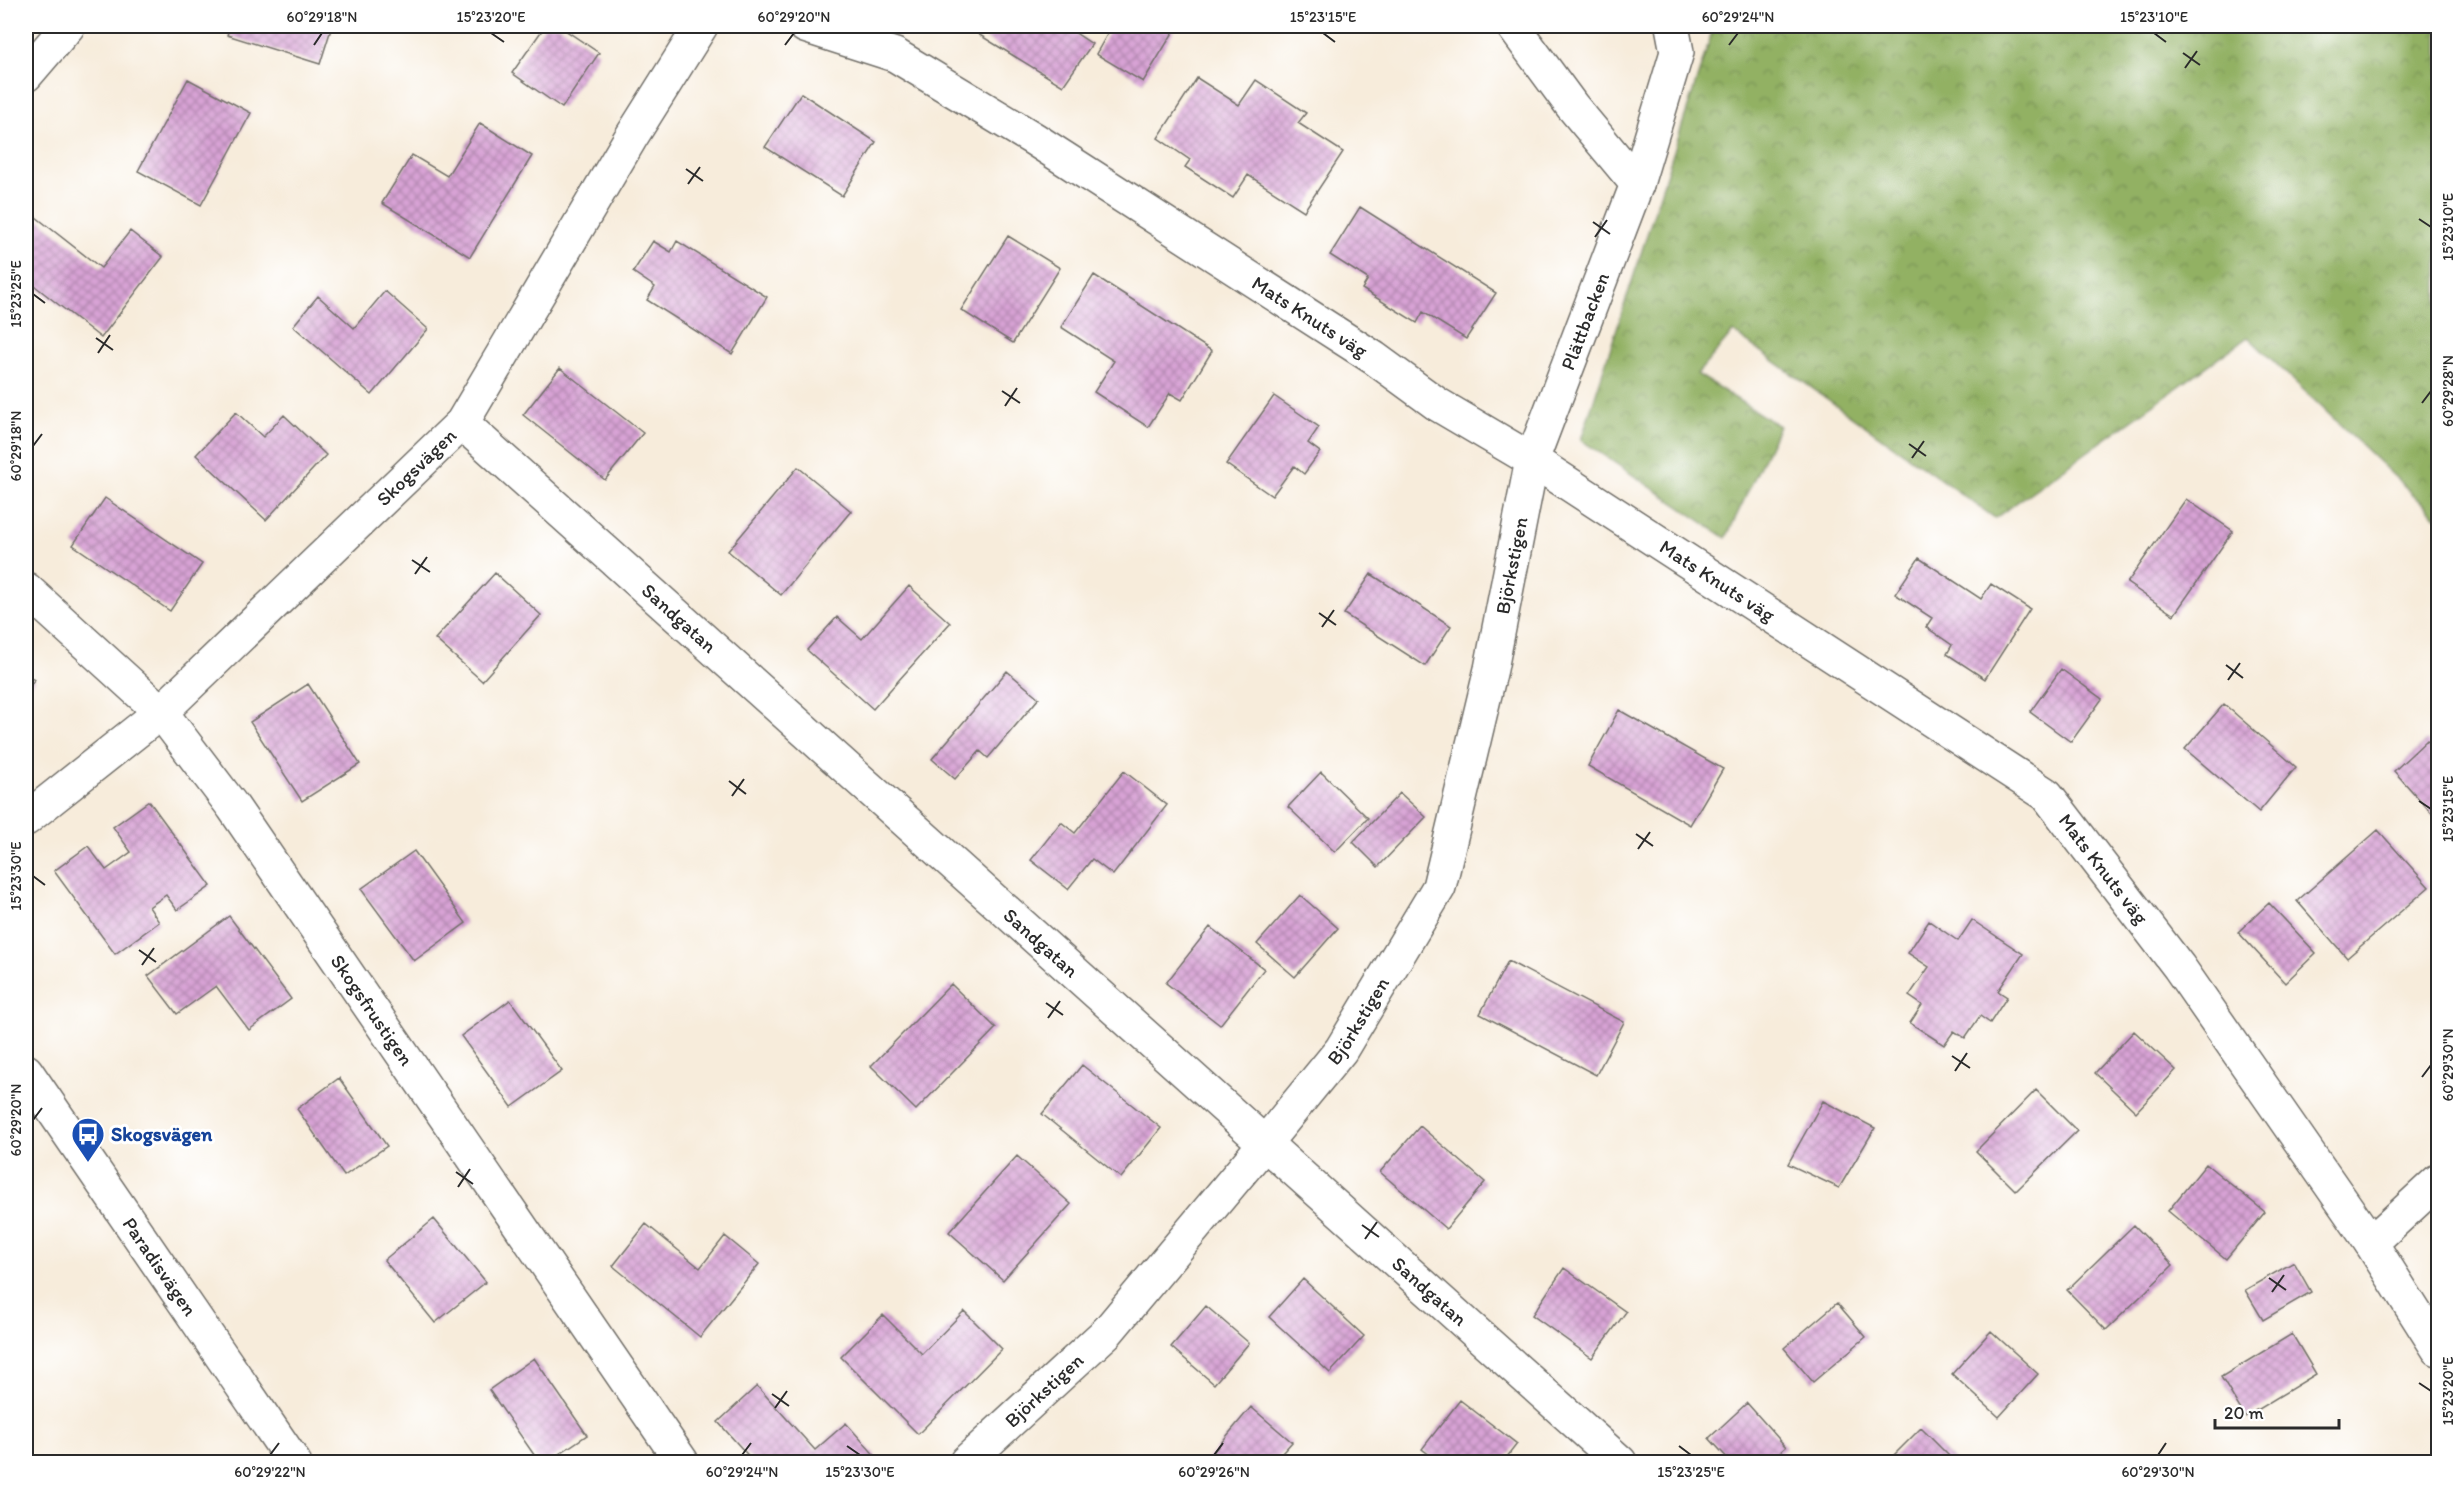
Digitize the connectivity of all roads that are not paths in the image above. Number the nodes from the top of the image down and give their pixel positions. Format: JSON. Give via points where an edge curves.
{"nodes":[{"id":1,"x":68,"y":26,"type":"edge"},
{"id":2,"x":700,"y":26,"type":"edge"},
{"id":3,"x":805,"y":26,"type":"edge"},
{"id":4,"x":1513,"y":26,"type":"edge"},
{"id":5,"x":1672,"y":26,"type":"edge"},
{"id":6,"x":26,"y":75,"type":"edge"},
{"id":7,"x":1637,"y":184,"type":"junction"},
{"id":8,"x":462,"y":423,"type":"junction"},
{"id":9,"x":1532,"y":460,"type":"junction"},
{"id":10,"x":26,"y":589,"type":"edge"},
{"id":11,"x":161,"y":712,"type":"junction"},
{"id":12,"x":26,"y":819,"type":"edge"},
{"id":13,"x":26,"y":1071,"type":"edge"},
{"id":14,"x":1264,"y":1143,"type":"junction"},
{"id":15,"x":2439,"y":1181,"type":"edge"},
{"id":16,"x":2371,"y":1243,"type":"junction"},
{"id":17,"x":2439,"y":1349,"type":"edge"},
{"id":18,"x":294,"y":1462,"type":"edge"},
{"id":19,"x":682,"y":1462,"type":"edge"},
{"id":20,"x":966,"y":1462,"type":"edge"},
{"id":21,"x":1620,"y":1462,"type":"edge"}],
"edges":[{"from":1,"to":6,"type":"street"},
{"from":2,"to":8,"type":"street","name":"Skogsvägen"},
{"from":3,"to":9,"type":"street","name":"Mats Knuts väg","via":[[895,55],[1034,139],[1374,358],[1437,404]]},
{"from":4,"to":7,"type":"street"},
{"from":5,"to":7,"type":"street","name":"Plättbacken","via":[[1677,52]]},
{"from":7,"to":9,"type":"street","name":"Plättbacken"},
{"from":8,"to":11,"type":"street","name":"Skogsvägen"},
{"from":8,"to":14,"type":"street","name":"Sandgatan"},
{"from":9,"to":14,"type":"street","name":"Björkstigen","via":[[1491,669],[1438,887],[1341,1050]]},
{"from":9,"to":16,"type":"street","name":"Mats Knuts väg","via":[[2047,795],[2179,967]]},
{"from":10,"to":11,"type":"street","name":"Skogsfrustigen"},
{"from":11,"to":12,"type":"street","name":"Skogsvägen"},
{"from":11,"to":19,"type":"street","name":"Skogsfrustigen","via":[[233,807]]},
{"from":13,"to":18,"type":"street","name":"Paradisvägen"},
{"from":14,"to":20,"type":"street","name":"Björkstigen","via":[[1107,1332]]},
{"from":14,"to":21,"type":"street","name":"Sandgatan"},
{"from":15,"to":16,"type":"street"},
{"from":16,"to":17,"type":"street","name":"Mats Knuts väg"}]}
